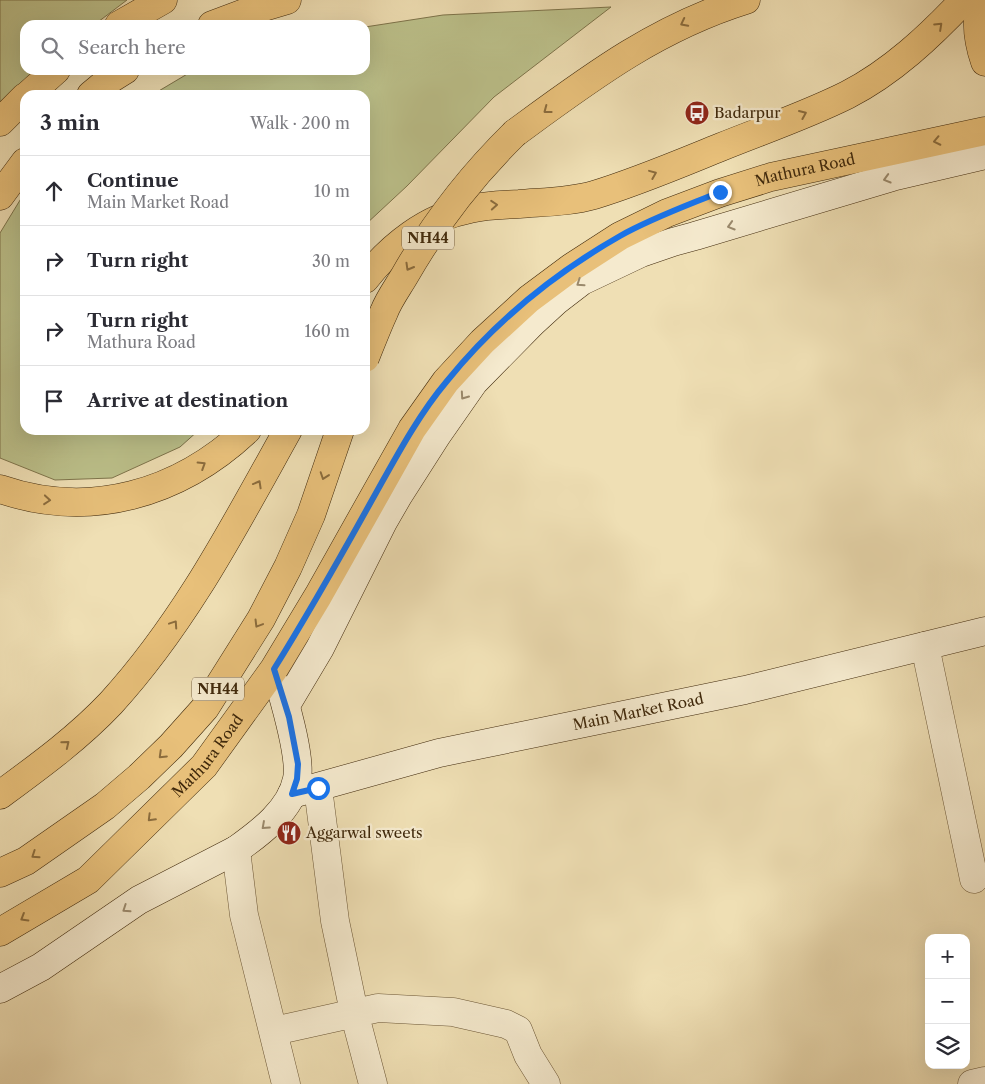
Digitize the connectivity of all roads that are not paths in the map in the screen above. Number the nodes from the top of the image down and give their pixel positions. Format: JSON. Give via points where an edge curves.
{"nodes":[{"id":1,"x":164,"y":0,"type":"edge"},
{"id":2,"x":287,"y":0,"type":"edge"},
{"id":3,"x":746,"y":0,"type":"edge"},
{"id":4,"x":964,"y":0,"type":"edge"},
{"id":5,"x":981,"y":0,"type":"edge"},
{"id":6,"x":127,"y":20,"type":"edge"},
{"id":7,"x":225,"y":20,"type":"edge"},
{"id":8,"x":985,"y":62,"type":"edge"},
{"id":9,"x":50,"y":75,"type":"edge"},
{"id":10,"x":117,"y":75,"type":"edge"},
{"id":11,"x":33,"y":90,"type":"edge"},
{"id":12,"x":97,"y":90,"type":"edge"},
{"id":13,"x":20,"y":102,"type":"edge"},
{"id":14,"x":0,"y":122,"type":"edge"},
{"id":15,"x":985,"y":131,"type":"edge"},
{"id":16,"x":985,"y":154,"type":"edge"},
{"id":17,"x":20,"y":169,"type":"edge"},
{"id":18,"x":0,"y":196,"type":"edge"},
{"id":19,"x":370,"y":272,"type":"edge"},
{"id":20,"x":370,"y":346,"type":"edge"},
{"id":21,"x":242,"y":435,"type":"edge"},
{"id":22,"x":285,"y":435,"type":"edge"},
{"id":23,"x":338,"y":435,"type":"edge"},
{"id":24,"x":0,"y":488,"type":"edge"},
{"id":25,"x":985,"y":631,"type":"edge"},
{"id":26,"x":925,"y":646,"type":"junction"},
{"id":27,"x":274,"y":669,"type":"junction"},
{"id":28,"x":286,"y":705,"type":"junction"},
{"id":29,"x":318,"y":788,"type":"junction"},
{"id":30,"x":292,"y":794,"type":"junction"},
{"id":31,"x":0,"y":795,"type":"edge"},
{"id":32,"x":236,"y":850,"type":"junction"},
{"id":33,"x":0,"y":872,"type":"edge"},
{"id":34,"x":974,"y":879,"type":"dead end"},
{"id":35,"x":0,"y":932,"type":"edge"},
{"id":36,"x":0,"y":989,"type":"edge"},
{"id":37,"x":354,"y":1012,"type":"junction"},
{"id":38,"x":274,"y":1031,"type":"junction"},
{"id":39,"x":985,"y":1081,"type":"edge"},
{"id":40,"x":280,"y":1082,"type":"edge"},
{"id":41,"x":372,"y":1084,"type":"edge"},
{"id":42,"x":546,"y":1084,"type":"edge"},
{"id":43,"x":972,"y":1084,"type":"edge"}],
"edges":[{"from":1,"to":6,"type":"main road"},
{"from":2,"to":7,"type":"main road"},
{"from":3,"to":20,"type":"main road","number":"NH44","one_way":true,"bridge":true,"via":[[690,20],[633,50],[515,133],[466,184],[441,218],[384,311]]},
{"from":19,"to":4,"type":"main road","one_way":true,"via":[[403,240],[449,215],[484,206],[556,202],[591,196],[635,182],[848,94],[912,51]]},
{"from":5,"to":8,"type":"main road","via":[[977,25]]},
{"from":9,"to":11,"type":"main road"},
{"from":10,"to":12,"type":"main road"},
{"from":13,"to":14,"type":"main road"},
{"from":15,"to":27,"type":"main road","name":"Mathura Road","one_way":true,"via":[[771,177],[720,192],[620,236],[529,299],[446,381],[412,428]]},
{"from":16,"to":28,"type":"street","one_way":true,"via":[[892,177],[673,242],[605,269],[582,281],[556,301],[474,382],[437,435],[383,522],[320,648]]},
{"from":17,"to":18,"type":"main road"},
{"from":24,"to":21,"type":"main road","one_way":true,"via":[[40,500],[75,502],[141,493],[171,483],[201,466]]},
{"from":31,"to":22,"type":"main road","one_way":true,"via":[[73,738],[109,704],[165,637],[198,589]]},
{"from":23,"to":33,"type":"main road","name":"Mathura Road","number":"NH44","one_way":true,"via":[[311,515],[288,566],[261,619],[205,708],[171,746],[104,806],[26,860]]},
{"from":25,"to":26,"type":"street","name":"Main Market Road"},
{"from":26,"to":29,"type":"street","name":"Main Market Road","via":[[745,690],[439,753]]},
{"from":26,"to":34,"type":"street"},
{"from":27,"to":28,"type":"street"},
{"from":27,"to":35,"type":"main road","name":"Mathura Road","one_way":true,"via":[[204,766],[88,880]]},
{"from":28,"to":30,"type":"street","via":[[298,764]]},
{"from":29,"to":30,"type":"street","name":"Main Market Road"},
{"from":29,"to":37,"type":"street","via":[[336,921]]},
{"from":30,"to":32,"type":"street","one_way":true,"via":[[282,810]]},
{"from":32,"to":36,"type":"street","one_way":true,"via":[[139,900],[41,967]]},
{"from":32,"to":38,"type":"street","via":[[244,915]]},
{"from":37,"to":38,"type":"street"},
{"from":37,"to":41,"type":"street"},
{"from":37,"to":42,"type":"street","via":[[378,1008],[453,1012],[506,1024],[518,1030],[528,1055]]},
{"from":38,"to":40,"type":"street"},
{"from":39,"to":43,"type":"street"}]}
